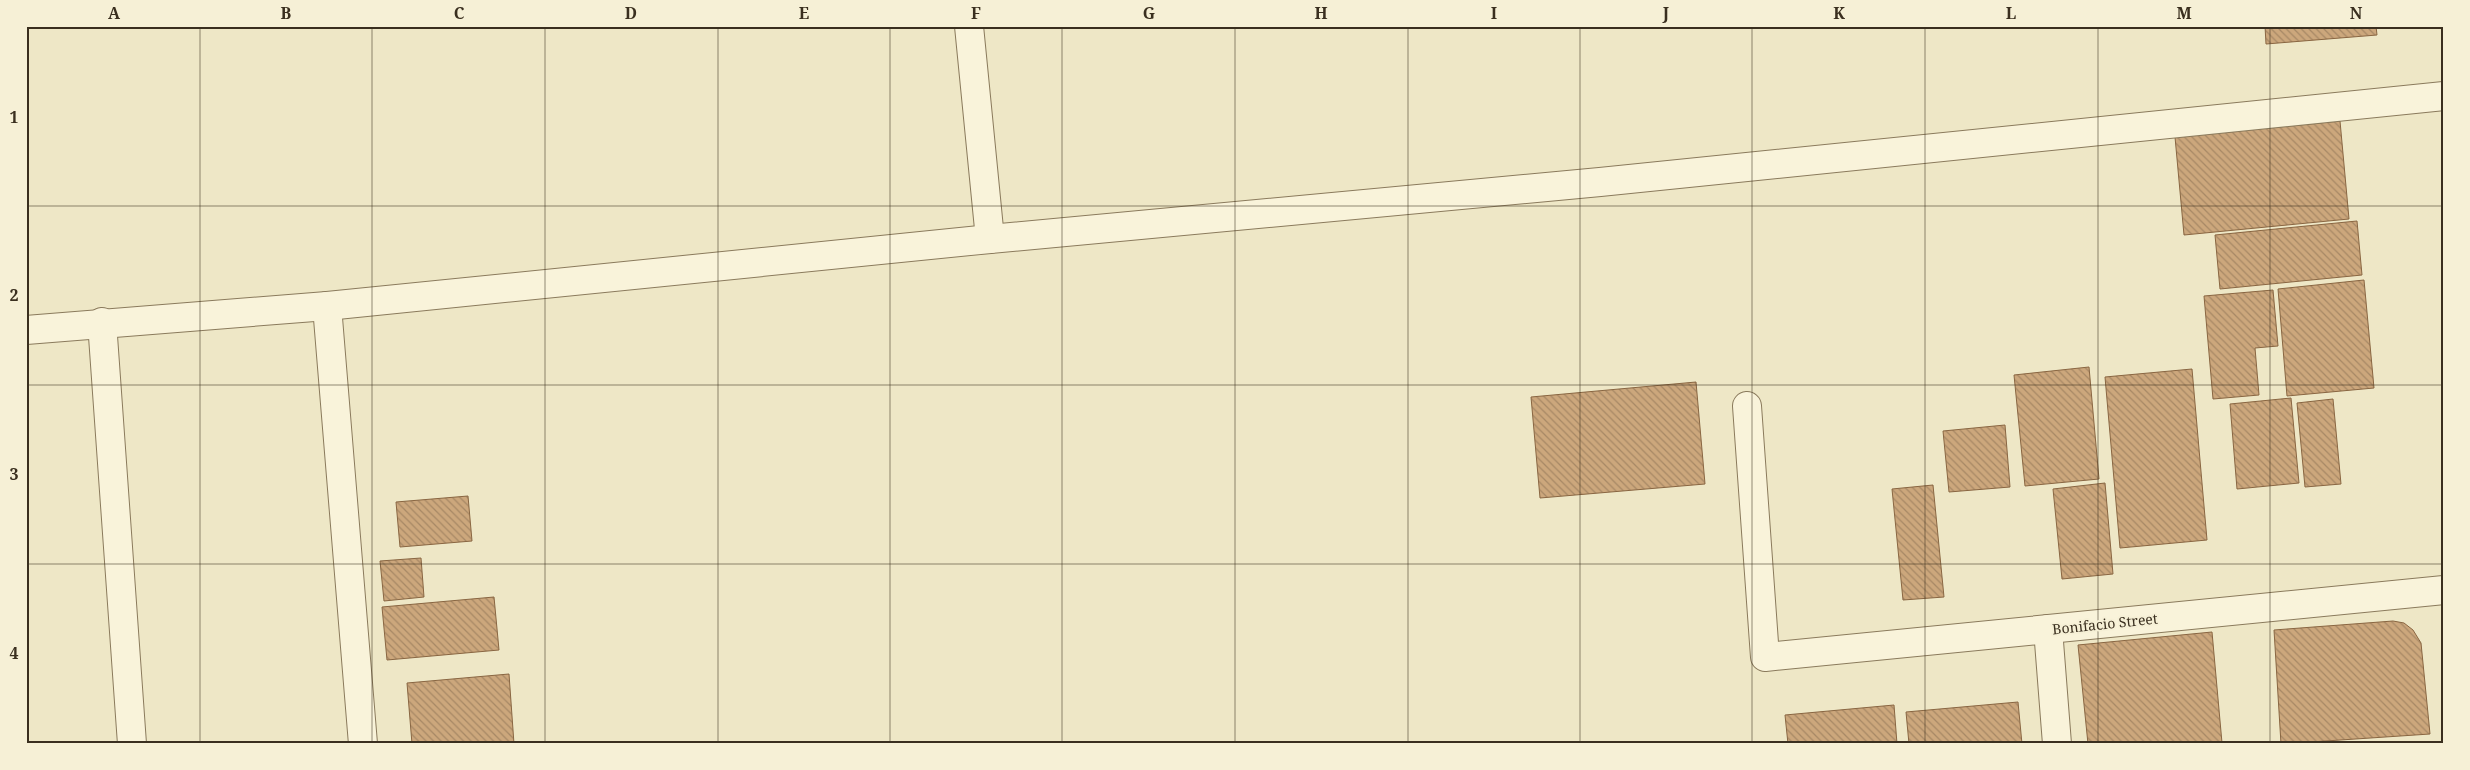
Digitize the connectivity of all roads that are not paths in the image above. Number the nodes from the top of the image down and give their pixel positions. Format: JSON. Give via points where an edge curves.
{"nodes":[{"id":1,"x":969,"y":26,"type":"edge"},
{"id":2,"x":2444,"y":96,"type":"edge"},
{"id":3,"x":990,"y":239,"type":"junction"},
{"id":4,"x":327,"y":306,"type":"junction"},
{"id":5,"x":102,"y":322,"type":"junction"},
{"id":6,"x":26,"y":330,"type":"edge"},
{"id":7,"x":1747,"y":406,"type":"dead end"},
{"id":8,"x":2444,"y":590,"type":"edge"},
{"id":9,"x":2048,"y":629,"type":"junction"},
{"id":10,"x":132,"y":744,"type":"edge"},
{"id":11,"x":363,"y":744,"type":"edge"},
{"id":12,"x":2057,"y":744,"type":"edge"}],
"edges":[{"from":1,"to":3,"type":"street"},
{"from":2,"to":3,"type":"street","via":[[1590,183]]},
{"from":3,"to":4,"type":"street"},
{"from":4,"to":5,"type":"street"},
{"from":4,"to":11,"type":"street"},
{"from":5,"to":6,"type":"street"},
{"from":5,"to":10,"type":"street"},
{"from":7,"to":9,"type":"street","name":"Bonifacio Street","via":[[1765,657]]},
{"from":8,"to":9,"type":"street","name":"Bonifacio Street"},
{"from":9,"to":12,"type":"street"}]}
